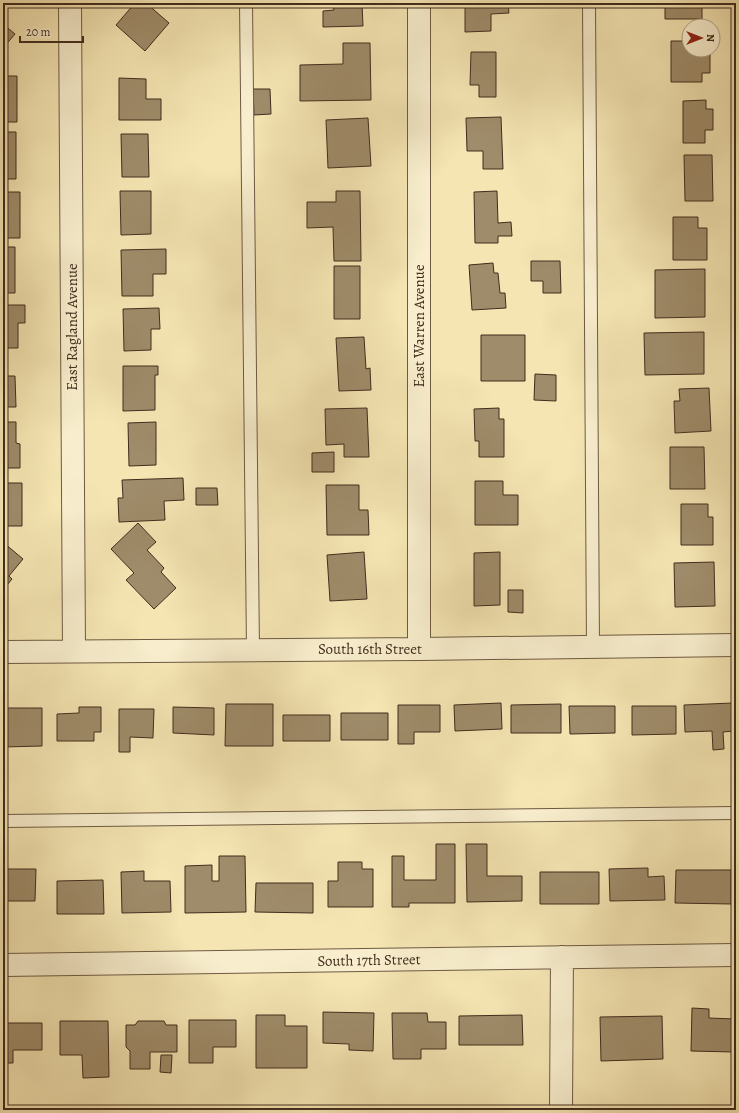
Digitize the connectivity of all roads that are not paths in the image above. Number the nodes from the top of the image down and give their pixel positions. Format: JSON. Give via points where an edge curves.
{"nodes":[{"id":1,"x":70,"y":3,"type":"edge"},
{"id":2,"x":246,"y":3,"type":"edge"},
{"id":3,"x":419,"y":3,"type":"edge"},
{"id":4,"x":589,"y":3,"type":"edge"},
{"id":5,"x":736,"y":645,"type":"edge"},
{"id":6,"x":593,"y":647,"type":"junction"},
{"id":7,"x":419,"y":649,"type":"junction"},
{"id":8,"x":253,"y":650,"type":"junction"},
{"id":9,"x":74,"y":651,"type":"junction"},
{"id":10,"x":3,"y":652,"type":"edge"},
{"id":11,"x":736,"y":813,"type":"edge"},
{"id":12,"x":3,"y":821,"type":"edge"},
{"id":13,"x":736,"y":955,"type":"edge"},
{"id":14,"x":562,"y":957,"type":"junction"},
{"id":15,"x":3,"y":965,"type":"edge"},
{"id":16,"x":561,"y":1110,"type":"edge"}],
"edges":[{"from":1,"to":9,"type":"street","name":"East Ragland Avenue"},
{"from":2,"to":8,"type":"lane"},
{"from":3,"to":7,"type":"street","name":"East Warren Avenue"},
{"from":4,"to":6,"type":"lane"},
{"from":5,"to":6,"type":"street","name":"South 16th Street"},
{"from":6,"to":7,"type":"street","name":"South 16th Street"},
{"from":7,"to":8,"type":"street","name":"South 16th Street"},
{"from":8,"to":9,"type":"street","name":"South 16th Street"},
{"from":9,"to":10,"type":"street","name":"South 16th Street"},
{"from":11,"to":12,"type":"lane"},
{"from":13,"to":14,"type":"street","name":"South 17th Street"},
{"from":14,"to":15,"type":"street","name":"South 17th Street"},
{"from":14,"to":16,"type":"street"}]}
